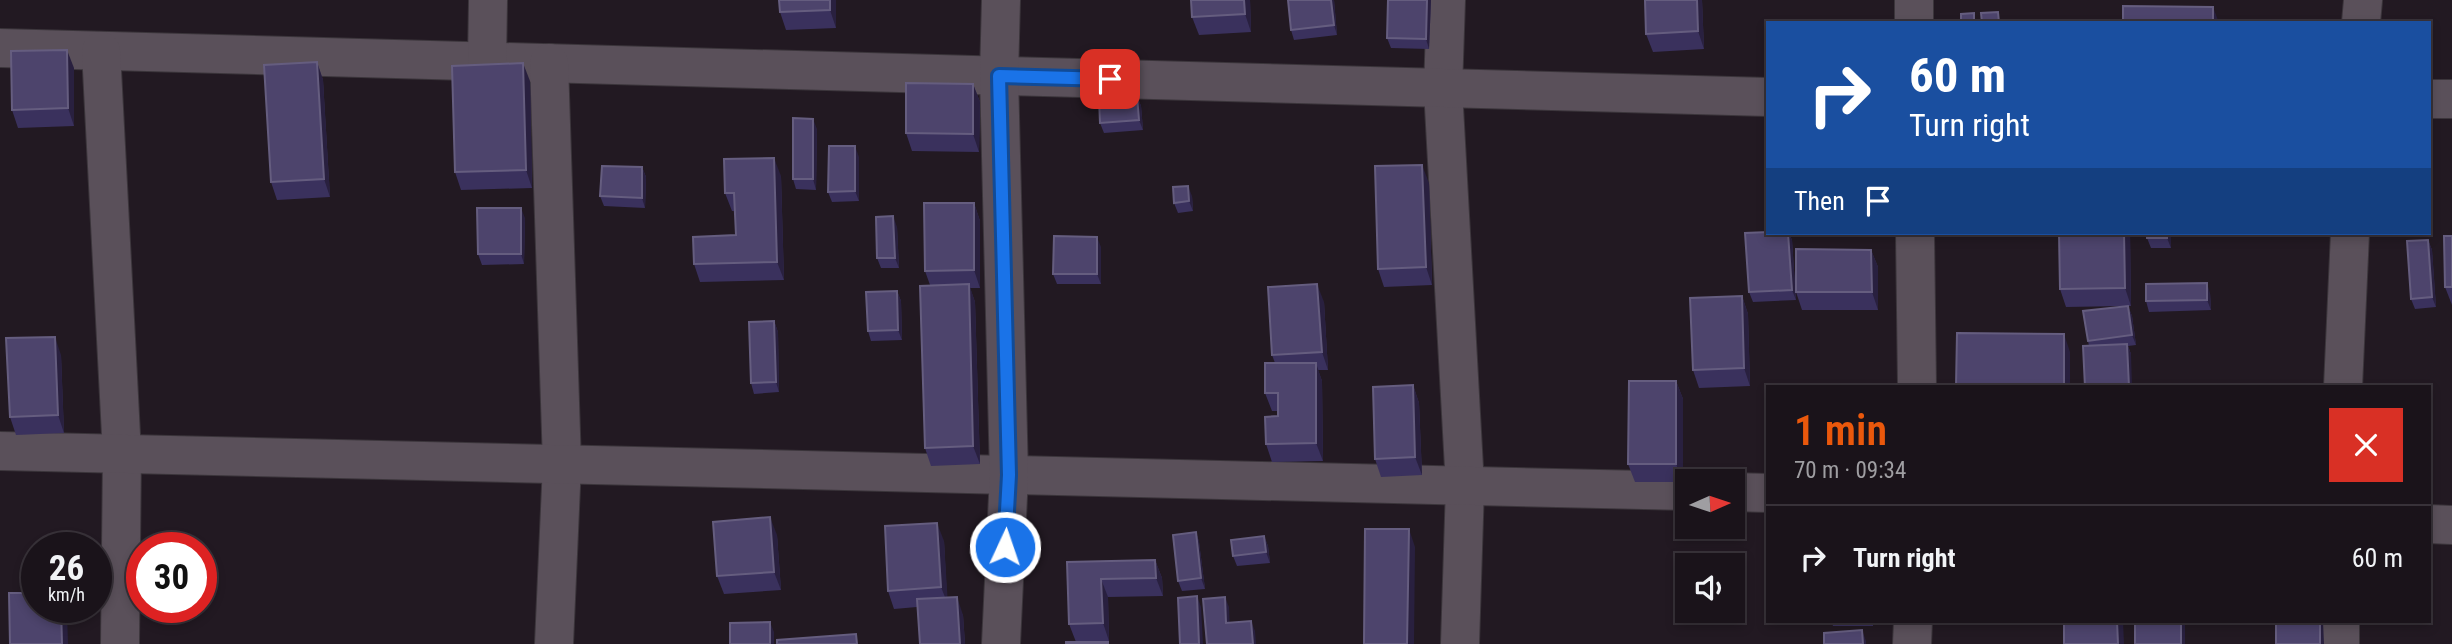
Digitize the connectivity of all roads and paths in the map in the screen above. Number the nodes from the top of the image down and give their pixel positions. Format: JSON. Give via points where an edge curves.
{"nodes":[{"id":1,"x":488,"y":0,"type":"edge"},
{"id":2,"x":1001,"y":0,"type":"edge"},
{"id":3,"x":1446,"y":0,"type":"edge"},
{"id":4,"x":1914,"y":0,"type":"edge"},
{"id":5,"x":2363,"y":0,"type":"edge"},
{"id":6,"x":1914,"y":21,"type":"edge"},
{"id":7,"x":2361,"y":21,"type":"edge"},
{"id":8,"x":0,"y":48,"type":"edge"},
{"id":9,"x":101,"y":51,"type":"junction"},
{"id":10,"x":487,"y":62,"type":"junction"},
{"id":11,"x":549,"y":63,"type":"junction"},
{"id":12,"x":999,"y":76,"type":"junction"},
{"id":13,"x":1443,"y":89,"type":"junction"},
{"id":14,"x":1766,"y":97,"type":"edge"},
{"id":15,"x":2431,"y":99,"type":"edge"},
{"id":16,"x":2452,"y":99,"type":"edge"},
{"id":17,"x":1915,"y":235,"type":"edge"},
{"id":18,"x":2350,"y":235,"type":"edge"},
{"id":19,"x":1917,"y":385,"type":"edge"},
{"id":20,"x":2343,"y":385,"type":"edge"},
{"id":21,"x":0,"y":452,"type":"edge"},
{"id":22,"x":122,"y":454,"type":"junction"},
{"id":23,"x":562,"y":464,"type":"junction"},
{"id":24,"x":1009,"y":475,"type":"junction"},
{"id":25,"x":1465,"y":486,"type":"junction"},
{"id":26,"x":1675,"y":491,"type":"edge"},
{"id":27,"x":1745,"y":492,"type":"edge"},
{"id":28,"x":1766,"y":493,"type":"edge"},
{"id":29,"x":2431,"y":524,"type":"edge"},
{"id":30,"x":2452,"y":525,"type":"edge"},
{"id":31,"x":1913,"y":623,"type":"edge"},
{"id":32,"x":2340,"y":623,"type":"edge"},
{"id":33,"x":120,"y":644,"type":"edge"},
{"id":34,"x":554,"y":644,"type":"edge"},
{"id":35,"x":1001,"y":644,"type":"edge"},
{"id":36,"x":1460,"y":644,"type":"edge"},
{"id":37,"x":1912,"y":644,"type":"edge"},
{"id":38,"x":2340,"y":644,"type":"edge"}],
"edges":[{"from":1,"to":10,"type":"street"},
{"from":2,"to":12,"type":"street"},
{"from":3,"to":13,"type":"street"},
{"from":4,"to":6,"type":"street"},
{"from":5,"to":7,"type":"street"},
{"from":8,"to":9,"type":"street"},
{"from":9,"to":10,"type":"street"},
{"from":9,"to":22,"type":"street"},
{"from":10,"to":11,"type":"street"},
{"from":11,"to":12,"type":"street"},
{"from":11,"to":23,"type":"street"},
{"from":12,"to":13,"type":"street"},
{"from":12,"to":24,"type":"street"},
{"from":13,"to":14,"type":"street"},
{"from":13,"to":25,"type":"street"},
{"from":15,"to":16,"type":"street"},
{"from":17,"to":19,"type":"street"},
{"from":18,"to":20,"type":"street"},
{"from":21,"to":22,"type":"street"},
{"from":22,"to":23,"type":"street"},
{"from":22,"to":33,"type":"street"},
{"from":23,"to":24,"type":"street"},
{"from":23,"to":34,"type":"street"},
{"from":24,"to":25,"type":"street"},
{"from":24,"to":35,"type":"street"},
{"from":25,"to":26,"type":"street"},
{"from":25,"to":36,"type":"street"},
{"from":27,"to":28,"type":"street"},
{"from":29,"to":30,"type":"street"},
{"from":31,"to":37,"type":"street"},
{"from":32,"to":38,"type":"street"}]}
